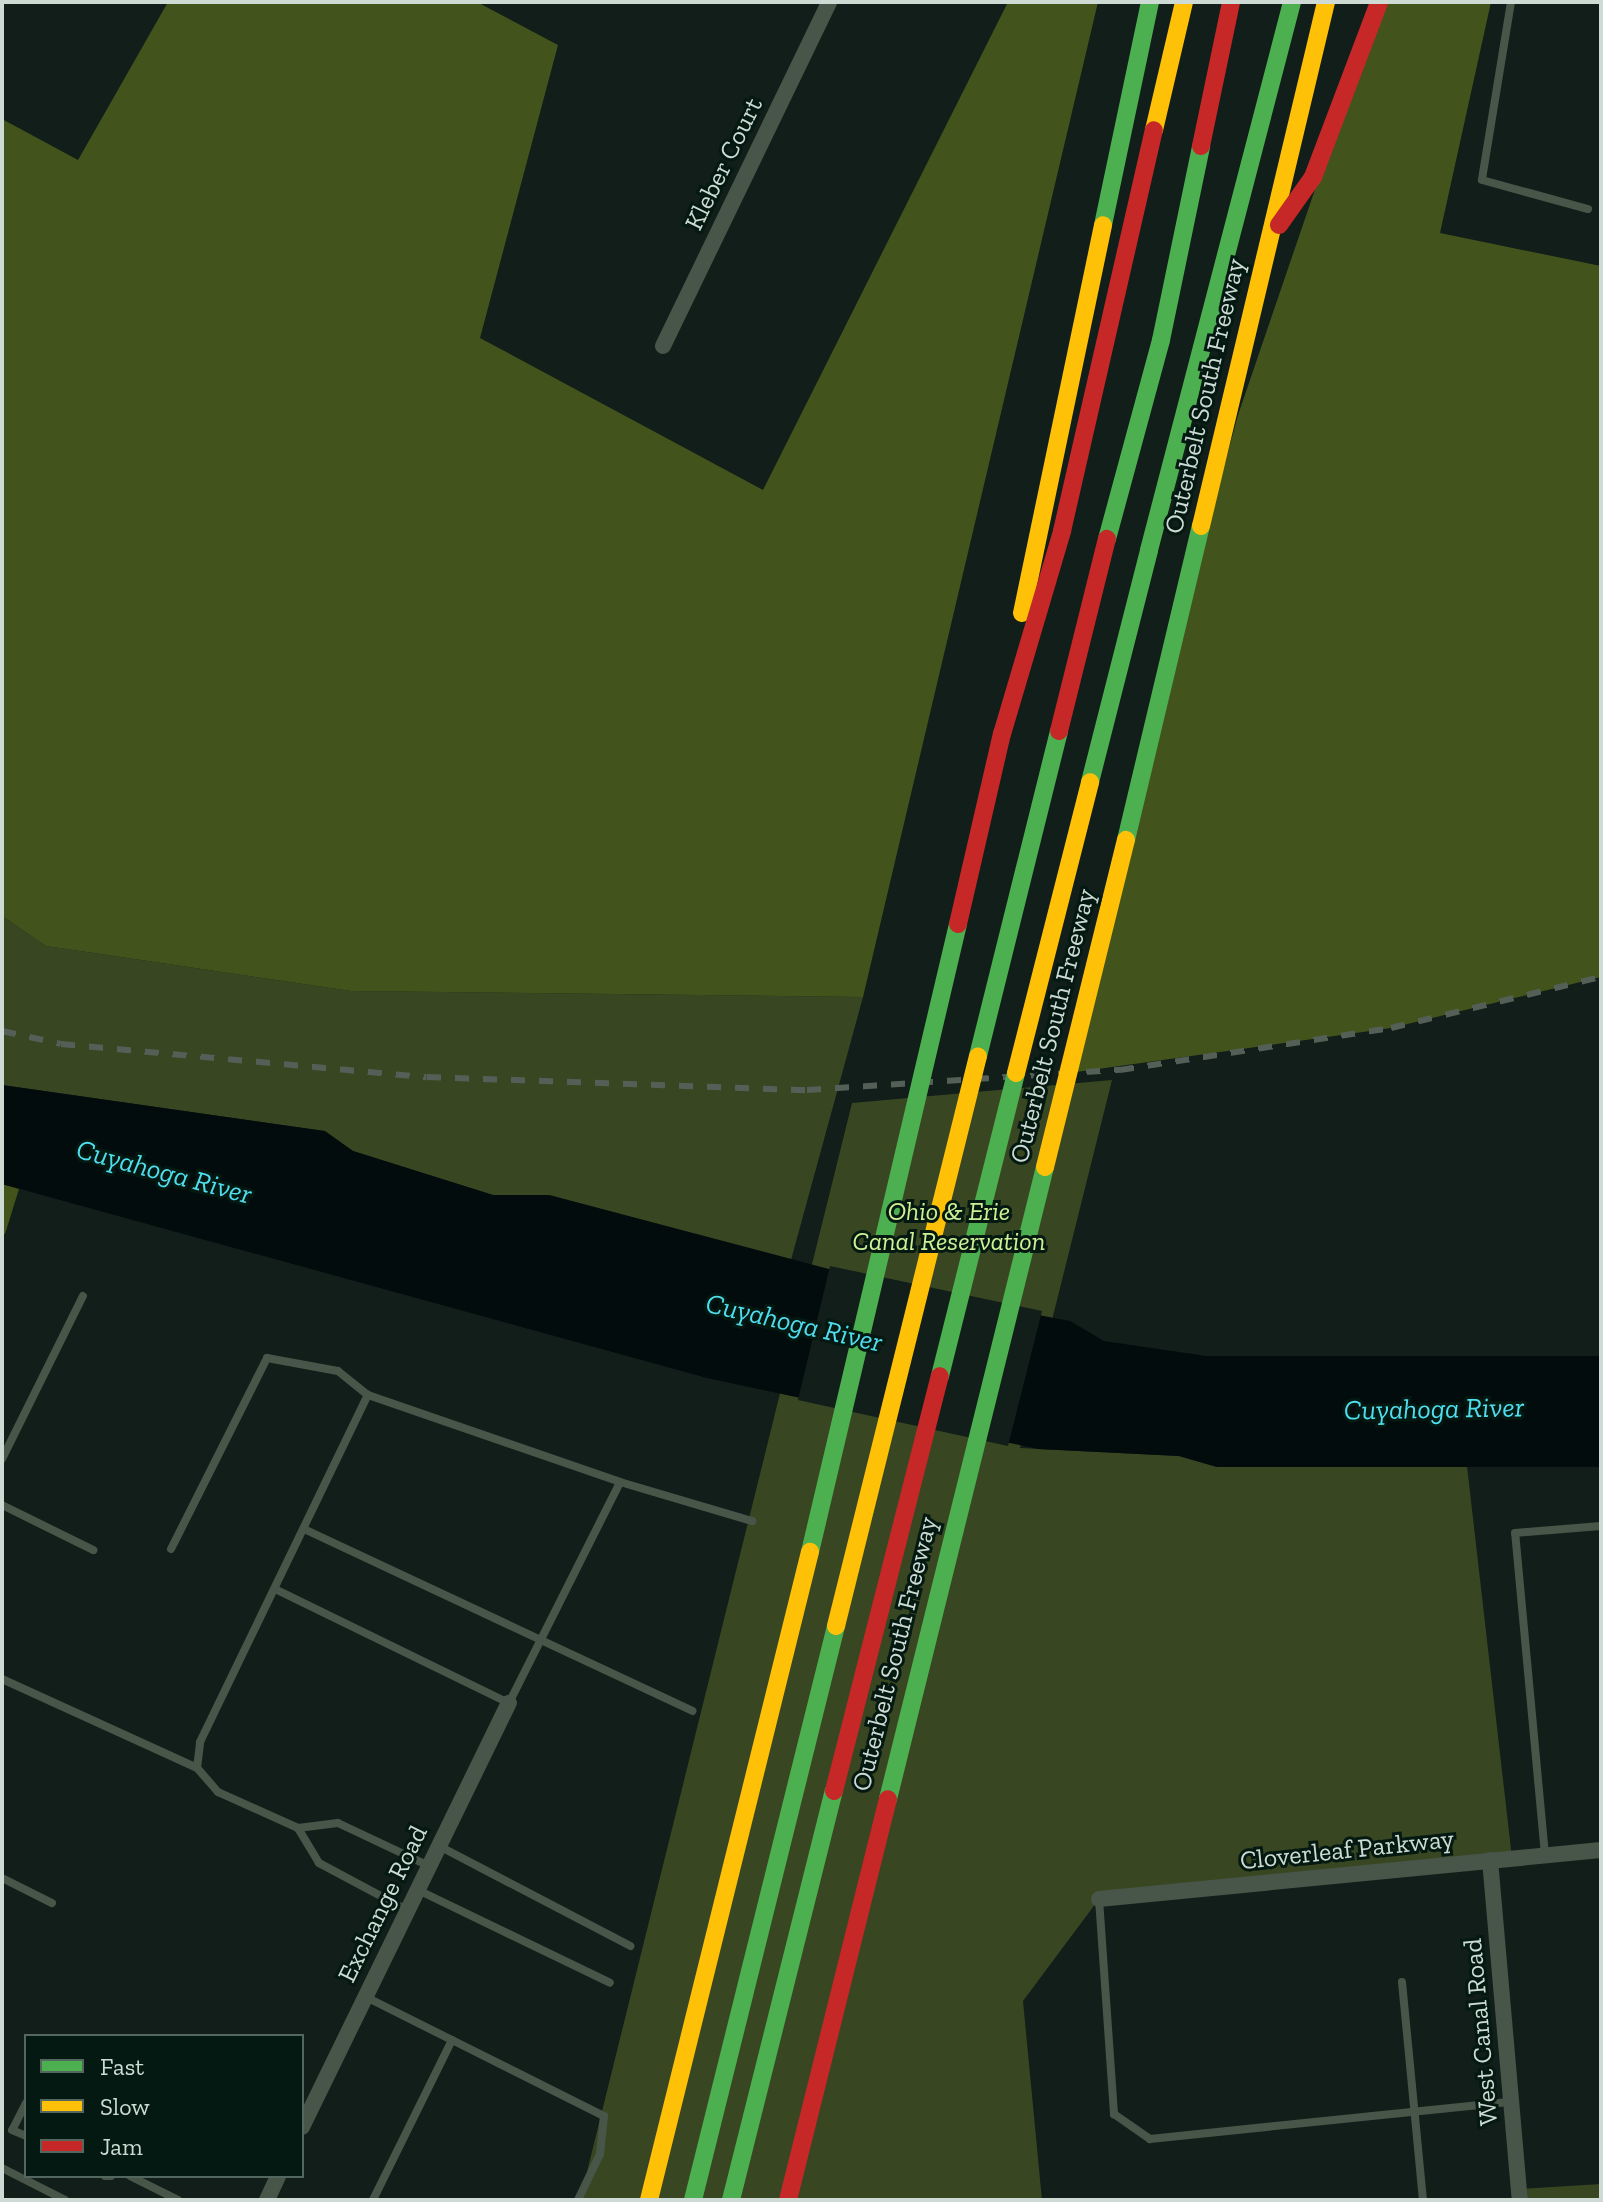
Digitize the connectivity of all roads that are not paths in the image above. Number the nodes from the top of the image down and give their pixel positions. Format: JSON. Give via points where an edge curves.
{"nodes":[{"id":1,"x":829,"y":2,"type":"edge"},
{"id":2,"x":1150,"y":2,"type":"edge"},
{"id":3,"x":1184,"y":2,"type":"edge"},
{"id":4,"x":1231,"y":2,"type":"edge"},
{"id":5,"x":1292,"y":2,"type":"edge"},
{"id":6,"x":1326,"y":2,"type":"edge"},
{"id":7,"x":1379,"y":2,"type":"edge"},
{"id":8,"x":1511,"y":2,"type":"edge"},
{"id":9,"x":1588,"y":209,"type":"dead end"},
{"id":10,"x":1269,"y":240,"type":"junction"},
{"id":11,"x":663,"y":346,"type":"dead end"},
{"id":12,"x":1002,"y":734,"type":"junction"},
{"id":13,"x":83,"y":1296,"type":"dead end"},
{"id":14,"x":368,"y":1395,"type":"junction"},
{"id":15,"x":2,"y":1459,"type":"edge"},
{"id":16,"x":620,"y":1482,"type":"junction"},
{"id":17,"x":2,"y":1505,"type":"edge"},
{"id":18,"x":752,"y":1521,"type":"dead end"},
{"id":19,"x":1601,"y":1526,"type":"edge"},
{"id":20,"x":304,"y":1529,"type":"junction"},
{"id":21,"x":171,"y":1549,"type":"dead end"},
{"id":22,"x":93,"y":1550,"type":"dead end"},
{"id":23,"x":275,"y":1589,"type":"junction"},
{"id":24,"x":542,"y":1636,"type":"junction"},
{"id":25,"x":2,"y":1679,"type":"edge"},
{"id":26,"x":509,"y":1703,"type":"junction"},
{"id":27,"x":692,"y":1711,"type":"dead end"},
{"id":28,"x":197,"y":1768,"type":"junction"},
{"id":29,"x":298,"y":1828,"type":"junction"},
{"id":30,"x":438,"y":1846,"type":"junction"},
{"id":31,"x":1601,"y":1850,"type":"edge"},
{"id":32,"x":1545,"y":1855,"type":"junction"},
{"id":33,"x":1490,"y":1860,"type":"junction"},
{"id":34,"x":429,"y":1866,"type":"junction"},
{"id":35,"x":2,"y":1878,"type":"edge"},
{"id":36,"x":417,"y":1890,"type":"junction"},
{"id":37,"x":1099,"y":1899,"type":"joint"},
{"id":38,"x":52,"y":1903,"type":"dead end"},
{"id":39,"x":407,"y":1910,"type":"junction"},
{"id":40,"x":630,"y":1946,"type":"dead end"},
{"id":41,"x":1402,"y":1982,"type":"dead end"},
{"id":42,"x":610,"y":1983,"type":"dead end"},
{"id":43,"x":365,"y":1997,"type":"junction"},
{"id":44,"x":452,"y":2040,"type":"junction"},
{"id":45,"x":1511,"y":2102,"type":"junction"},
{"id":46,"x":24,"y":2107,"type":"edge"},
{"id":47,"x":1415,"y":2112,"type":"junction"},
{"id":48,"x":304,"y":2123,"type":"edge"},
{"id":49,"x":2,"y":2124,"type":"edge"},
{"id":50,"x":12,"y":2130,"type":"junction"},
{"id":51,"x":24,"y":2135,"type":"edge"},
{"id":52,"x":2,"y":2168,"type":"edge"},
{"id":53,"x":134,"y":2178,"type":"edge"},
{"id":54,"x":277,"y":2178,"type":"edge"},
{"id":55,"x":65,"y":2200,"type":"edge"},
{"id":56,"x":178,"y":2200,"type":"edge"},
{"id":57,"x":267,"y":2200,"type":"edge"},
{"id":58,"x":373,"y":2200,"type":"edge"},
{"id":59,"x":578,"y":2200,"type":"edge"},
{"id":60,"x":649,"y":2200,"type":"edge"},
{"id":61,"x":693,"y":2200,"type":"edge"},
{"id":62,"x":731,"y":2200,"type":"edge"},
{"id":63,"x":788,"y":2200,"type":"edge"},
{"id":64,"x":1423,"y":2200,"type":"edge"},
{"id":65,"x":1520,"y":2200,"type":"edge"}],
"edges":[{"from":1,"to":11,"type":"street","name":"Kleber Court"},
{"from":2,"to":12,"type":"highway","via":[[1036,524]]},
{"from":3,"to":12,"type":"highway","via":[[1062,531]]},
{"from":4,"to":61,"type":"highway","bridge":true,"via":[[1161,340]]},
{"from":5,"to":62,"type":"highway","bridge":true},
{"from":6,"to":10,"type":"highway","name":"Outerbelt South Freeway"},
{"from":7,"to":10,"type":"highway","via":[[1313,177]]},
{"from":8,"to":9,"type":"lane","via":[[1482,180]]},
{"from":10,"to":63,"type":"highway","name":"Outerbelt South Freeway","bridge":true},
{"from":12,"to":60,"type":"highway","bridge":true,"via":[[814,1540]]},
{"from":13,"to":15,"type":"lane"},
{"from":14,"to":16,"type":"lane"},
{"from":14,"to":20,"type":"lane"},
{"from":14,"to":21,"type":"lane","via":[[338,1371],[267,1358]]},
{"from":16,"to":18,"type":"lane"},
{"from":16,"to":24,"type":"lane"},
{"from":17,"to":22,"type":"lane"},
{"from":19,"to":32,"type":"lane","via":[[1515,1533]]},
{"from":20,"to":23,"type":"lane"},
{"from":20,"to":24,"type":"lane"},
{"from":23,"to":26,"type":"lane"},
{"from":23,"to":28,"type":"lane","via":[[200,1742]]},
{"from":24,"to":26,"type":"lane"},
{"from":24,"to":27,"type":"lane"},
{"from":25,"to":28,"type":"lane"},
{"from":26,"to":30,"type":"street","name":"Exchange Road"},
{"from":28,"to":29,"type":"lane","via":[[218,1792]]},
{"from":29,"to":34,"type":"lane","via":[[338,1823]]},
{"from":29,"to":39,"type":"lane","via":[[319,1863]]},
{"from":30,"to":34,"type":"street","name":"Exchange Road"},
{"from":30,"to":40,"type":"lane"},
{"from":31,"to":32,"type":"street","name":"Cloverleaf Parkway"},
{"from":32,"to":33,"type":"street","name":"Cloverleaf Parkway"},
{"from":33,"to":37,"type":"street","name":"Cloverleaf Parkway"},
{"from":33,"to":45,"type":"street","name":"West Canal Road"},
{"from":34,"to":36,"type":"street","name":"Exchange Road"},
{"from":35,"to":38,"type":"lane"},
{"from":36,"to":39,"type":"street","name":"Exchange Road"},
{"from":36,"to":42,"type":"lane"},
{"from":37,"to":47,"type":"lane","via":[[1114,2114],[1138,2131],[1150,2139]]},
{"from":39,"to":43,"type":"street","name":"Exchange Road"},
{"from":41,"to":47,"type":"lane"},
{"from":43,"to":44,"type":"lane"},
{"from":43,"to":48,"type":"street","name":"Exchange Road"},
{"from":44,"to":58,"type":"lane"},
{"from":44,"to":59,"type":"lane","via":[[604,2116],[600,2154]]},
{"from":45,"to":47,"type":"lane"},
{"from":45,"to":65,"type":"street","name":"West Canal Road"},
{"from":46,"to":50,"type":"lane"},
{"from":47,"to":64,"type":"lane"},
{"from":49,"to":50,"type":"lane"},
{"from":50,"to":51,"type":"lane"},
{"from":52,"to":55,"type":"lane"},
{"from":53,"to":56,"type":"lane"},
{"from":54,"to":57,"type":"street"}]}
